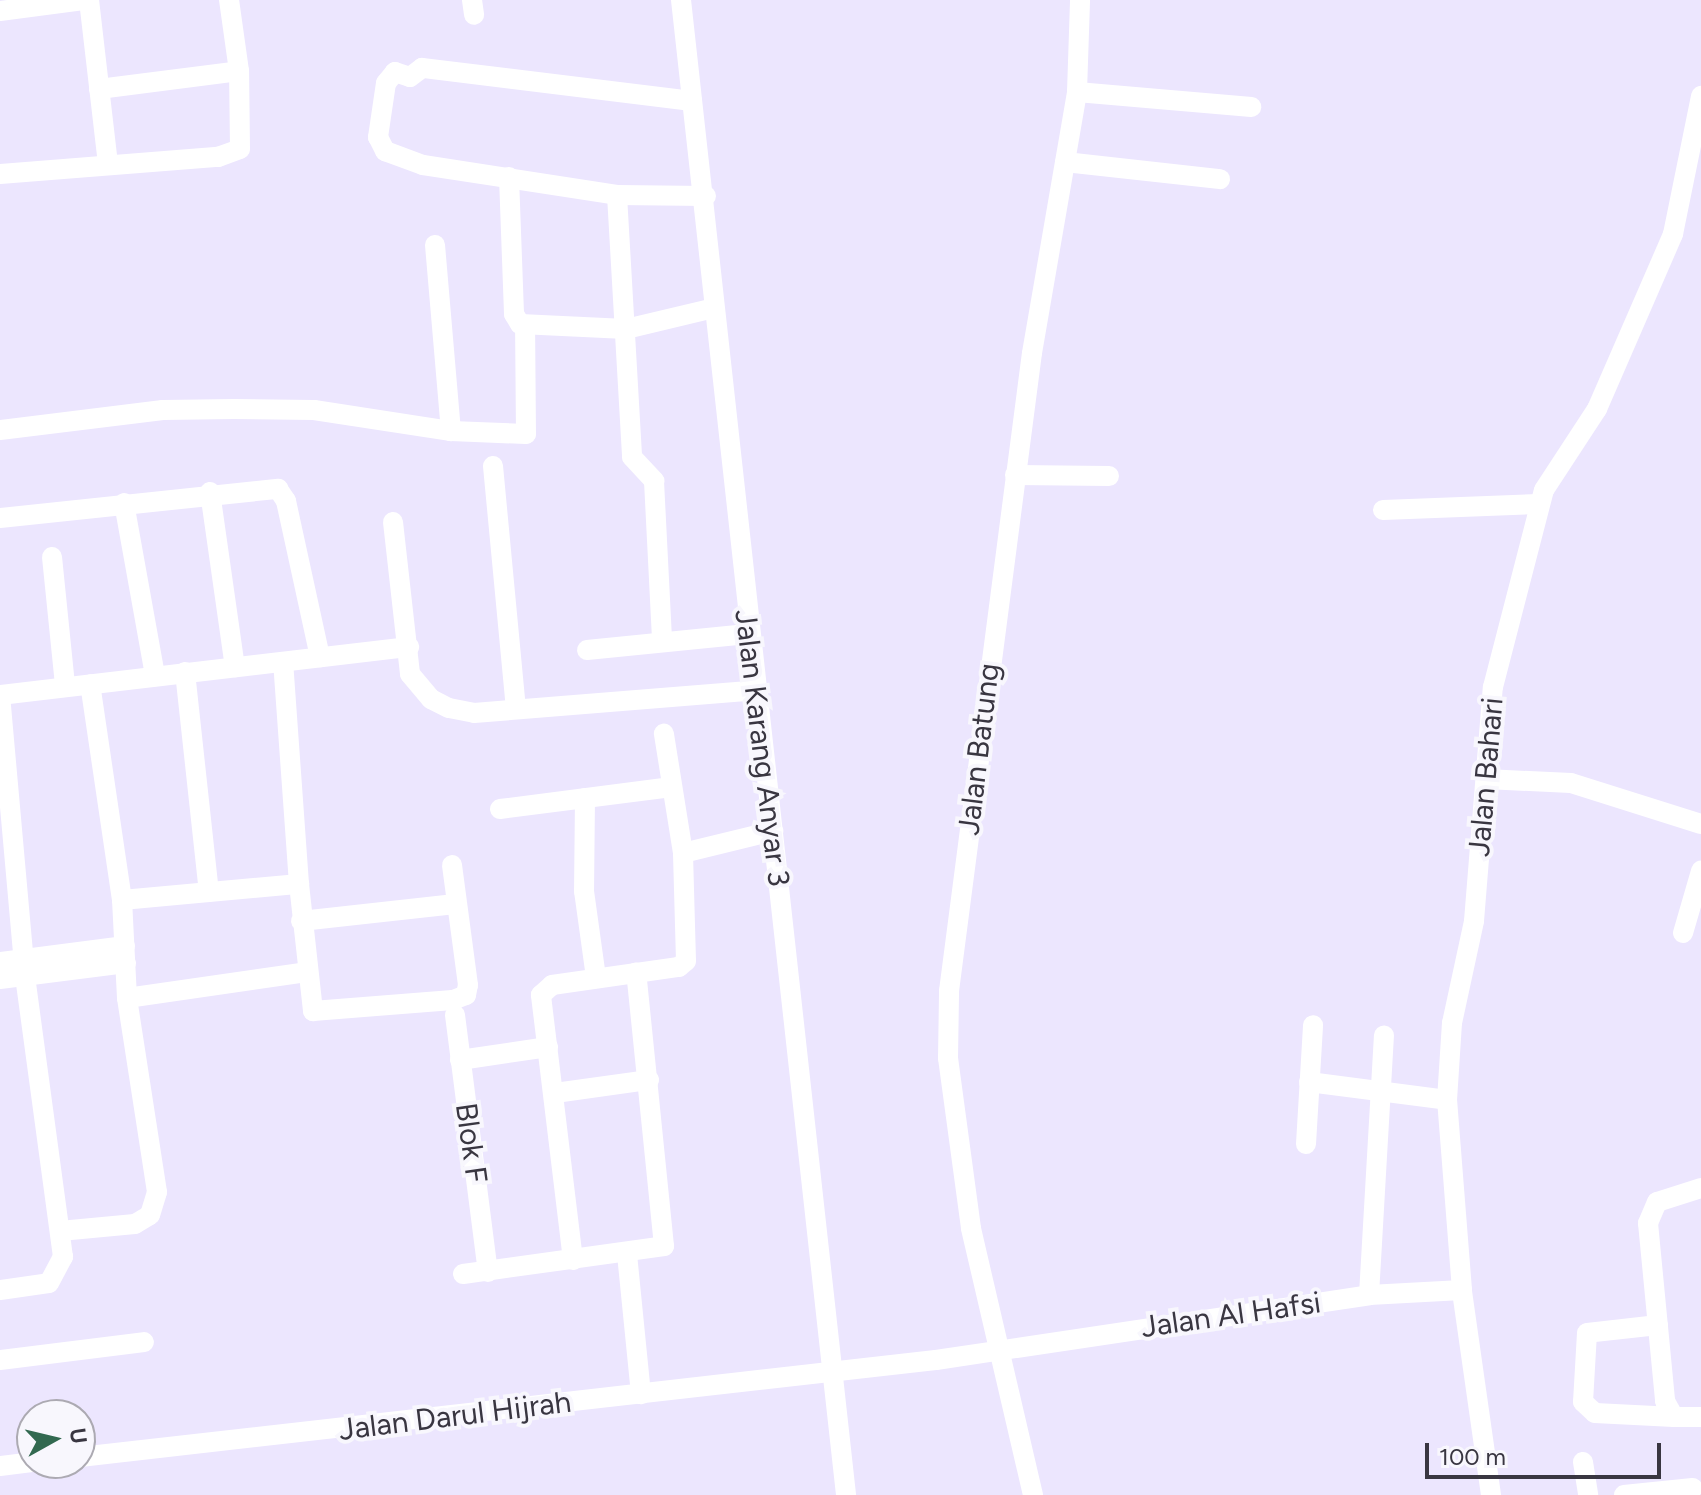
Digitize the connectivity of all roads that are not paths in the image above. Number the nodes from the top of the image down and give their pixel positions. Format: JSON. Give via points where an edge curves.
{"nodes":[{"id":1,"x":87,"y":0,"type":"edge"},
{"id":2,"x":229,"y":0,"type":"edge"},
{"id":3,"x":681,"y":0,"type":"edge"},
{"id":4,"x":1080,"y":0,"type":"edge"},
{"id":5,"x":0,"y":11,"type":"edge"},
{"id":6,"x":239,"y":71,"type":"junction"},
{"id":7,"x":99,"y":89,"type":"junction"},
{"id":8,"x":1077,"y":92,"type":"junction"},
{"id":9,"x":1701,"y":96,"type":"edge"},
{"id":10,"x":692,"y":101,"type":"junction"},
{"id":11,"x":1251,"y":107,"type":"dead end"},
{"id":12,"x":1065,"y":162,"type":"junction"},
{"id":13,"x":108,"y":165,"type":"junction"},
{"id":14,"x":0,"y":174,"type":"edge"},
{"id":15,"x":509,"y":177,"type":"junction"},
{"id":16,"x":1220,"y":179,"type":"dead end"},
{"id":17,"x":617,"y":195,"type":"junction"},
{"id":18,"x":706,"y":196,"type":"junction"},
{"id":19,"x":435,"y":245,"type":"dead end"},
{"id":20,"x":714,"y":308,"type":"junction"},
{"id":21,"x":525,"y":327,"type":"junction"},
{"id":22,"x":626,"y":329,"type":"junction"},
{"id":23,"x":0,"y":430,"type":"edge"},
{"id":24,"x":451,"y":431,"type":"junction"},
{"id":25,"x":493,"y":466,"type":"dead end"},
{"id":26,"x":1015,"y":475,"type":"junction"},
{"id":27,"x":1109,"y":476,"type":"dead end"},
{"id":28,"x":210,"y":492,"type":"junction"},
{"id":29,"x":124,"y":503,"type":"junction"},
{"id":30,"x":1539,"y":504,"type":"junction"},
{"id":31,"x":1383,"y":510,"type":"dead end"},
{"id":32,"x":0,"y":518,"type":"edge"},
{"id":33,"x":393,"y":522,"type":"dead end"},
{"id":34,"x":52,"y":557,"type":"dead end"},
{"id":35,"x":747,"y":634,"type":"junction"},
{"id":36,"x":662,"y":641,"type":"junction"},
{"id":37,"x":409,"y":647,"type":"junction"},
{"id":38,"x":587,"y":650,"type":"dead end"},
{"id":39,"x":320,"y":657,"type":"junction"},
{"id":40,"x":283,"y":663,"type":"junction"},
{"id":41,"x":235,"y":667,"type":"junction"},
{"id":42,"x":185,"y":672,"type":"junction"},
{"id":43,"x":155,"y":676,"type":"junction"},
{"id":44,"x":90,"y":684,"type":"junction"},
{"id":45,"x":65,"y":686,"type":"junction"},
{"id":46,"x":758,"y":690,"type":"junction"},
{"id":47,"x":0,"y":695,"type":"edge"},
{"id":48,"x":516,"y":708,"type":"junction"},
{"id":49,"x":664,"y":734,"type":"dead end"},
{"id":50,"x":1486,"y":779,"type":"junction"},
{"id":51,"x":672,"y":787,"type":"junction"},
{"id":52,"x":585,"y":798,"type":"junction"},
{"id":53,"x":500,"y":809,"type":"dead end"},
{"id":54,"x":1701,"y":824,"type":"edge"},
{"id":55,"x":773,"y":831,"type":"junction"},
{"id":56,"x":683,"y":853,"type":"junction"},
{"id":57,"x":452,"y":865,"type":"dead end"},
{"id":58,"x":1701,"y":871,"type":"edge"},
{"id":59,"x":299,"y":884,"type":"junction"},
{"id":60,"x":209,"y":892,"type":"junction"},
{"id":61,"x":122,"y":900,"type":"junction"},
{"id":62,"x":455,"y":904,"type":"junction"},
{"id":63,"x":301,"y":921,"type":"junction"},
{"id":64,"x":1683,"y":933,"type":"dead end"},
{"id":65,"x":126,"y":954,"type":"junction"},
{"id":66,"x":0,"y":962,"type":"edge"},
{"id":67,"x":25,"y":968,"type":"junction"},
{"id":68,"x":308,"y":972,"type":"junction"},
{"id":69,"x":636,"y":972,"type":"junction"},
{"id":70,"x":596,"y":978,"type":"junction"},
{"id":71,"x":0,"y":979,"type":"edge"},
{"id":72,"x":127,"y":998,"type":"junction"},
{"id":73,"x":455,"y":1015,"type":"dead end"},
{"id":74,"x":1313,"y":1025,"type":"dead end"},
{"id":75,"x":1384,"y":1035,"type":"dead end"},
{"id":76,"x":548,"y":1047,"type":"junction"},
{"id":77,"x":460,"y":1060,"type":"junction"},
{"id":78,"x":649,"y":1080,"type":"junction"},
{"id":79,"x":1309,"y":1082,"type":"junction"},
{"id":80,"x":1381,"y":1091,"type":"junction"},
{"id":81,"x":555,"y":1093,"type":"junction"},
{"id":82,"x":1447,"y":1100,"type":"junction"},
{"id":83,"x":1306,"y":1144,"type":"dead end"},
{"id":84,"x":1701,"y":1188,"type":"edge"},
{"id":85,"x":60,"y":1231,"type":"junction"},
{"id":86,"x":627,"y":1254,"type":"junction"},
{"id":87,"x":573,"y":1260,"type":"junction"},
{"id":88,"x":488,"y":1272,"type":"junction"},
{"id":89,"x":463,"y":1274,"type":"dead end"},
{"id":90,"x":0,"y":1290,"type":"edge"},
{"id":91,"x":1462,"y":1290,"type":"junction"},
{"id":92,"x":1369,"y":1295,"type":"junction"},
{"id":93,"x":1658,"y":1325,"type":"junction"},
{"id":94,"x":144,"y":1342,"type":"dead end"},
{"id":95,"x":1001,"y":1349,"type":"junction"},
{"id":96,"x":0,"y":1360,"type":"edge"},
{"id":97,"x":830,"y":1369,"type":"junction"},
{"id":98,"x":641,"y":1394,"type":"junction"},
{"id":99,"x":1674,"y":1417,"type":"junction"},
{"id":100,"x":1701,"y":1417,"type":"edge"},
{"id":101,"x":96,"y":1455,"type":"edge"},
{"id":102,"x":1583,"y":1462,"type":"dead end"},
{"id":103,"x":1693,"y":1488,"type":"dead end"},
{"id":104,"x":846,"y":1495,"type":"edge"},
{"id":105,"x":1033,"y":1495,"type":"edge"},
{"id":106,"x":1491,"y":1495,"type":"edge"},
{"id":107,"x":1588,"y":1495,"type":"edge"},
{"id":108,"x":1624,"y":1495,"type":"edge"}],
"edges":[{"from":1,"to":5,"type":"street"},
{"from":1,"to":7,"type":"street"},
{"from":2,"to":6,"type":"street"},
{"from":3,"to":10,"type":"street","name":"Jalan Karang Anyar 3"},
{"from":4,"to":8,"type":"street","name":"Jalan Batung"},
{"from":6,"to":7,"type":"street"},
{"from":6,"to":13,"type":"street","via":[[240,149],[218,157]]},
{"from":7,"to":13,"type":"street"},
{"from":8,"to":11,"type":"street"},
{"from":8,"to":12,"type":"street","name":"Jalan Batung"},
{"from":9,"to":30,"type":"street","name":"Jalan Bahari","via":[[1673,234],[1597,409]]},
{"from":10,"to":15,"type":"street","via":[[422,68],[410,77],[395,72],[386,83],[378,137],[385,151],[423,165]]},
{"from":10,"to":18,"type":"street","name":"Jalan Karang Anyar 3"},
{"from":12,"to":16,"type":"street"},
{"from":12,"to":26,"type":"street","name":"Jalan Batung"},
{"from":13,"to":14,"type":"street"},
{"from":15,"to":17,"type":"street"},
{"from":15,"to":21,"type":"street","via":[[514,314]]},
{"from":17,"to":18,"type":"street"},
{"from":17,"to":22,"type":"street"},
{"from":18,"to":20,"type":"street","name":"Jalan Karang Anyar 3"},
{"from":19,"to":24,"type":"street"},
{"from":20,"to":22,"type":"street"},
{"from":20,"to":35,"type":"street","name":"Jalan Karang Anyar 3"},
{"from":21,"to":22,"type":"street"},
{"from":21,"to":24,"type":"street","via":[[530,428],[526,434]]},
{"from":22,"to":36,"type":"street","via":[[632,457],[654,481]]},
{"from":23,"to":24,"type":"street","via":[[163,410],[247,409],[314,410]]},
{"from":25,"to":48,"type":"street"},
{"from":26,"to":27,"type":"street"},
{"from":26,"to":95,"type":"street","name":"Jalan Batung","via":[[949,991],[948,1058],[957,1141],[971,1228]]},
{"from":28,"to":29,"type":"street"},
{"from":28,"to":39,"type":"street","via":[[273,487],[286,501]]},
{"from":28,"to":41,"type":"street"},
{"from":29,"to":32,"type":"street"},
{"from":29,"to":43,"type":"street"},
{"from":30,"to":31,"type":"street"},
{"from":30,"to":50,"type":"street","name":"Jalan Bahari","via":[[1493,687]]},
{"from":33,"to":37,"type":"street"},
{"from":34,"to":45,"type":"street"},
{"from":35,"to":36,"type":"street"},
{"from":35,"to":46,"type":"street","name":"Jalan Karang Anyar 3"},
{"from":36,"to":38,"type":"street"},
{"from":37,"to":39,"type":"street"},
{"from":37,"to":48,"type":"street","via":[[410,674],[431,699],[474,713]]},
{"from":39,"to":40,"type":"street"},
{"from":40,"to":41,"type":"street"},
{"from":40,"to":59,"type":"street"},
{"from":41,"to":42,"type":"street"},
{"from":42,"to":43,"type":"street"},
{"from":42,"to":60,"type":"street"},
{"from":43,"to":44,"type":"street"},
{"from":44,"to":45,"type":"street"},
{"from":44,"to":61,"type":"street"},
{"from":45,"to":47,"type":"street"},
{"from":46,"to":48,"type":"street"},
{"from":46,"to":55,"type":"street","name":"Jalan Karang Anyar 3"},
{"from":47,"to":67,"type":"street"},
{"from":49,"to":51,"type":"street"},
{"from":50,"to":54,"type":"street","via":[[1571,783]]},
{"from":50,"to":82,"type":"street","name":"Jalan Bahari","via":[[1474,921],[1452,1023]]},
{"from":51,"to":52,"type":"street"},
{"from":51,"to":56,"type":"street"},
{"from":52,"to":53,"type":"street"},
{"from":52,"to":70,"type":"street","via":[[584,891]]},
{"from":55,"to":56,"type":"street"},
{"from":55,"to":97,"type":"street","name":"Jalan Karang Anyar 3"},
{"from":56,"to":69,"type":"street","via":[[686,961],[679,967]]},
{"from":57,"to":62,"type":"street"},
{"from":58,"to":64,"type":"street"},
{"from":59,"to":60,"type":"street"},
{"from":59,"to":63,"type":"street"},
{"from":60,"to":61,"type":"street"},
{"from":61,"to":65,"type":"street"},
{"from":62,"to":63,"type":"street"},
{"from":62,"to":68,"type":"street","via":[[466,995],[320,1013],[313,1011]]},
{"from":63,"to":68,"type":"street"},
{"from":65,"to":67,"type":"street"},
{"from":65,"to":72,"type":"street"},
{"from":66,"to":67,"type":"street"},
{"from":67,"to":71,"type":"street"},
{"from":67,"to":85,"type":"street"},
{"from":68,"to":72,"type":"street"},
{"from":69,"to":70,"type":"street"},
{"from":69,"to":78,"type":"street"},
{"from":70,"to":76,"type":"street","via":[[543,990]]},
{"from":72,"to":85,"type":"street","via":[[155,1204],[150,1215],[135,1224]]},
{"from":73,"to":77,"type":"street","name":"Blok F"},
{"from":74,"to":79,"type":"street"},
{"from":75,"to":80,"type":"street"},
{"from":76,"to":77,"type":"street"},
{"from":76,"to":81,"type":"street"},
{"from":77,"to":88,"type":"street","name":"Blok F"},
{"from":78,"to":81,"type":"street"},
{"from":78,"to":86,"type":"street","via":[[665,1243],[662,1250]]},
{"from":79,"to":80,"type":"street"},
{"from":79,"to":83,"type":"street"},
{"from":80,"to":82,"type":"street"},
{"from":80,"to":92,"type":"street"},
{"from":81,"to":87,"type":"street"},
{"from":82,"to":91,"type":"street","name":"Jalan Bahari"},
{"from":84,"to":93,"type":"street","via":[[1668,1196],[1648,1214]]},
{"from":85,"to":90,"type":"street","via":[[61,1266],[49,1283]]},
{"from":86,"to":87,"type":"street"},
{"from":86,"to":98,"type":"street"},
{"from":87,"to":88,"type":"street"},
{"from":88,"to":89,"type":"street"},
{"from":91,"to":92,"type":"street","name":"Jalan Al Hafsi"},
{"from":91,"to":106,"type":"street","name":"Jalan Bahari"},
{"from":92,"to":95,"type":"street","name":"Jalan Al Hafsi"},
{"from":93,"to":99,"type":"street","via":[[1665,1401]]},
{"from":93,"to":99,"type":"street","via":[[1587,1333],[1583,1402],[1595,1413]]},
{"from":94,"to":96,"type":"street"},
{"from":95,"to":97,"type":"street","name":"Jalan Al Hafsi"},
{"from":95,"to":105,"type":"street","name":"Jalan Batung"},
{"from":97,"to":98,"type":"street","name":"Jalan Darul Hijrah"},
{"from":97,"to":104,"type":"street","name":"Jalan Karang Anyar 3"},
{"from":98,"to":101,"type":"street","name":"Jalan Darul Hijrah"},
{"from":99,"to":100,"type":"street"},
{"from":102,"to":107,"type":"street"},
{"from":103,"to":108,"type":"street"}]}
